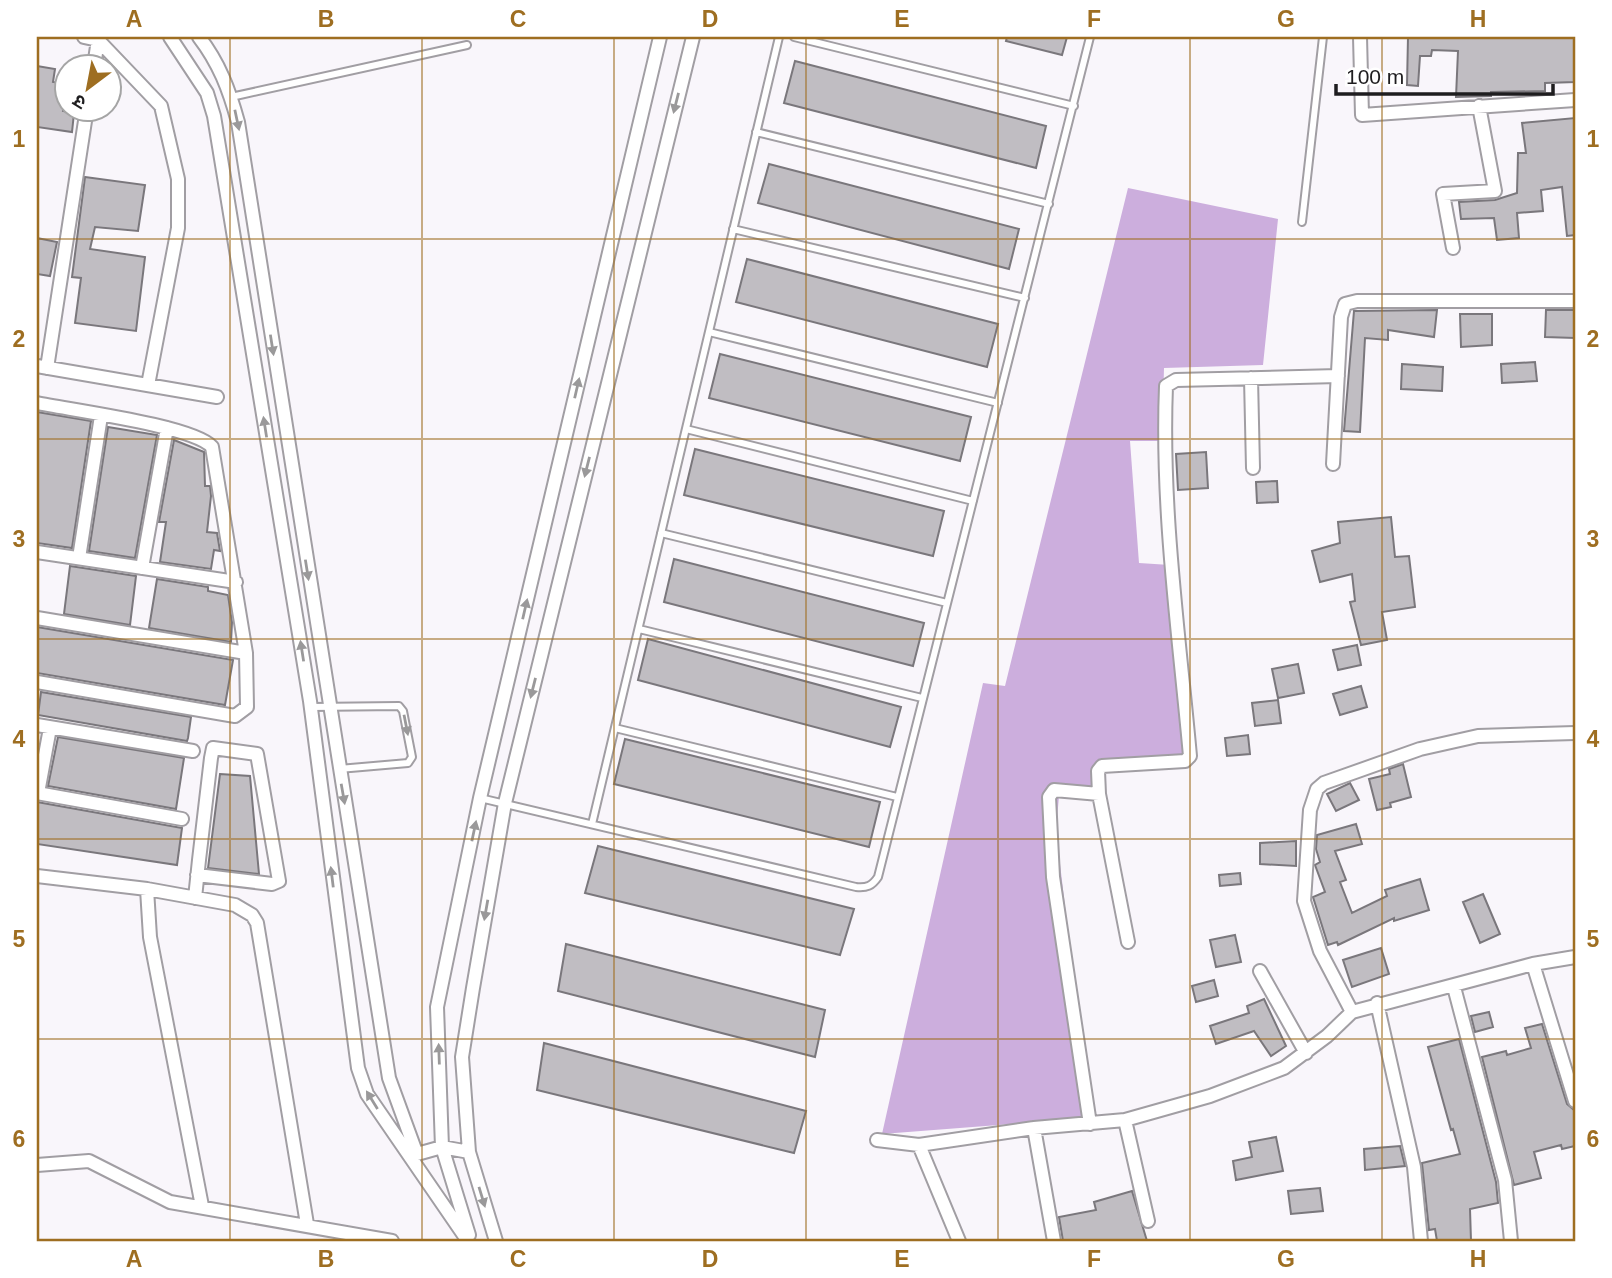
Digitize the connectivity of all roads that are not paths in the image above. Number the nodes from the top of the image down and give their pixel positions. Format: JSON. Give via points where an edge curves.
{"nodes":[{"id":1,"x":84,"y":37,"type":"edge"},
{"id":2,"x":170,"y":37,"type":"edge"},
{"id":3,"x":199,"y":37,"type":"edge"},
{"id":4,"x":660,"y":37,"type":"edge"},
{"id":5,"x":693,"y":37,"type":"edge"},
{"id":6,"x":779,"y":37,"type":"edge"},
{"id":7,"x":794,"y":37,"type":"edge"},
{"id":8,"x":1090,"y":37,"type":"edge"},
{"id":9,"x":1323,"y":37,"type":"edge"},
{"id":10,"x":1360,"y":37,"type":"edge"},
{"id":11,"x":98,"y":40,"type":"junction"},
{"id":12,"x":467,"y":45,"type":"dead end"},
{"id":13,"x":96,"y":52,"type":"edge"},
{"id":14,"x":231,"y":97,"type":"junction"},
{"id":15,"x":1575,"y":100,"type":"edge"},
{"id":16,"x":1074,"y":106,"type":"junction"},
{"id":17,"x":1479,"y":106,"type":"junction"},
{"id":18,"x":85,"y":122,"type":"edge"},
{"id":19,"x":756,"y":132,"type":"junction"},
{"id":20,"x":1049,"y":204,"type":"junction"},
{"id":21,"x":1302,"y":222,"type":"dead end"},
{"id":22,"x":733,"y":229,"type":"junction"},
{"id":23,"x":1453,"y":248,"type":"dead end"},
{"id":24,"x":1025,"y":298,"type":"junction"},
{"id":25,"x":1575,"y":301,"type":"edge"},
{"id":26,"x":709,"y":332,"type":"junction"},
{"id":27,"x":42,"y":367,"type":"edge"},
{"id":28,"x":1338,"y":376,"type":"junction"},
{"id":29,"x":1251,"y":378,"type":"junction"},
{"id":30,"x":148,"y":385,"type":"junction"},
{"id":31,"x":217,"y":397,"type":"dead end"},
{"id":32,"x":37,"y":403,"type":"edge"},
{"id":33,"x":998,"y":403,"type":"junction"},
{"id":34,"x":101,"y":416,"type":"junction"},
{"id":35,"x":167,"y":428,"type":"junction"},
{"id":36,"x":686,"y":429,"type":"junction"},
{"id":37,"x":1333,"y":464,"type":"dead end"},
{"id":38,"x":1253,"y":468,"type":"dead end"},
{"id":39,"x":973,"y":500,"type":"junction"},
{"id":40,"x":661,"y":533,"type":"junction"},
{"id":41,"x":37,"y":552,"type":"edge"},
{"id":42,"x":79,"y":558,"type":"junction"},
{"id":43,"x":142,"y":568,"type":"junction"},
{"id":44,"x":236,"y":582,"type":"junction"},
{"id":45,"x":947,"y":603,"type":"junction"},
{"id":46,"x":37,"y":618,"type":"edge"},
{"id":47,"x":639,"y":629,"type":"junction"},
{"id":48,"x":246,"y":653,"type":"junction"},
{"id":49,"x":37,"y":682,"type":"edge"},
{"id":50,"x":922,"y":698,"type":"junction"},
{"id":51,"x":328,"y":706,"type":"junction"},
{"id":52,"x":311,"y":707,"type":"junction"},
{"id":53,"x":43,"y":726,"type":"edge"},
{"id":54,"x":615,"y":728,"type":"junction"},
{"id":55,"x":1575,"y":733,"type":"edge"},
{"id":56,"x":193,"y":751,"type":"dead end"},
{"id":57,"x":338,"y":769,"type":"junction"},
{"id":58,"x":37,"y":793,"type":"edge"},
{"id":59,"x":1099,"y":794,"type":"junction"},
{"id":60,"x":897,"y":797,"type":"junction"},
{"id":61,"x":480,"y":798,"type":"junction"},
{"id":62,"x":505,"y":803,"type":"junction"},
{"id":63,"x":182,"y":818,"type":"dead end"},
{"id":64,"x":592,"y":824,"type":"junction"},
{"id":65,"x":37,"y":876,"type":"edge"},
{"id":66,"x":197,"y":876,"type":"junction"},
{"id":67,"x":147,"y":889,"type":"junction"},
{"id":68,"x":195,"y":898,"type":"junction"},
{"id":69,"x":1128,"y":942,"type":"dead end"},
{"id":70,"x":1575,"y":957,"type":"edge"},
{"id":71,"x":1533,"y":964,"type":"junction"},
{"id":72,"x":1260,"y":971,"type":"dead end"},
{"id":73,"x":1454,"y":987,"type":"junction"},
{"id":74,"x":1377,"y":1003,"type":"junction"},
{"id":75,"x":1352,"y":1012,"type":"junction"},
{"id":76,"x":1306,"y":1053,"type":"junction"},
{"id":77,"x":1575,"y":1101,"type":"edge"},
{"id":78,"x":1125,"y":1119,"type":"junction"},
{"id":79,"x":1090,"y":1124,"type":"junction"},
{"id":80,"x":1034,"y":1128,"type":"junction"},
{"id":81,"x":877,"y":1140,"type":"dead end"},
{"id":82,"x":919,"y":1145,"type":"junction"},
{"id":83,"x":442,"y":1147,"type":"junction"},
{"id":84,"x":469,"y":1152,"type":"junction"},
{"id":85,"x":413,"y":1154,"type":"junction"},
{"id":86,"x":37,"y":1166,"type":"edge"},
{"id":87,"x":202,"y":1206,"type":"junction"},
{"id":88,"x":1148,"y":1221,"type":"dead end"},
{"id":89,"x":307,"y":1224,"type":"junction"},
{"id":90,"x":392,"y":1241,"type":"edge"},
{"id":91,"x":469,"y":1241,"type":"edge"},
{"id":92,"x":496,"y":1241,"type":"edge"},
{"id":93,"x":959,"y":1241,"type":"edge"},
{"id":94,"x":1054,"y":1241,"type":"edge"},
{"id":95,"x":1421,"y":1241,"type":"edge"},
{"id":96,"x":1511,"y":1241,"type":"edge"}],
"edges":[{"from":1,"to":11,"type":"street"},
{"from":52,"to":2,"type":"street","one_way":true,"via":[[214,116],[207,93]]},
{"from":3,"to":14,"type":"street"},
{"from":61,"to":4,"type":"street","one_way":true},
{"from":5,"to":62,"type":"street","one_way":true},
{"from":6,"to":19,"type":"lane"},
{"from":7,"to":16,"type":"lane"},
{"from":8,"to":16,"type":"lane"},
{"from":9,"to":21,"type":"lane"},
{"from":10,"to":17,"type":"street","via":[[1362,115]]},
{"from":11,"to":13,"type":"street"},
{"from":11,"to":30,"type":"street","via":[[161,106],[178,179],[178,228]]},
{"from":12,"to":14,"type":"lane"},
{"from":14,"to":51,"type":"street","one_way":true},
{"from":15,"to":17,"type":"street"},
{"from":16,"to":20,"type":"lane"},
{"from":17,"to":23,"type":"street","via":[[1495,191],[1443,194]]},
{"from":18,"to":27,"type":"street"},
{"from":19,"to":20,"type":"lane"},
{"from":19,"to":22,"type":"lane"},
{"from":20,"to":24,"type":"lane"},
{"from":22,"to":24,"type":"lane"},
{"from":22,"to":26,"type":"lane"},
{"from":24,"to":33,"type":"lane"},
{"from":25,"to":28,"type":"street","via":[[1345,304]]},
{"from":26,"to":33,"type":"lane"},
{"from":26,"to":36,"type":"lane"},
{"from":27,"to":30,"type":"street"},
{"from":28,"to":29,"type":"street"},
{"from":28,"to":37,"type":"street"},
{"from":29,"to":38,"type":"street"},
{"from":29,"to":59,"type":"street","via":[[1176,380],[1167,386],[1173,569],[1190,756],[1185,761],[1102,766]]},
{"from":30,"to":31,"type":"street"},
{"from":32,"to":34,"type":"street"},
{"from":33,"to":39,"type":"lane"},
{"from":34,"to":35,"type":"street"},
{"from":34,"to":42,"type":"street"},
{"from":35,"to":43,"type":"street"},
{"from":35,"to":44,"type":"street","via":[[212,447]]},
{"from":36,"to":39,"type":"lane"},
{"from":36,"to":40,"type":"lane"},
{"from":39,"to":45,"type":"lane"},
{"from":40,"to":45,"type":"lane"},
{"from":40,"to":47,"type":"lane"},
{"from":41,"to":42,"type":"street"},
{"from":42,"to":43,"type":"street"},
{"from":43,"to":44,"type":"street"},
{"from":44,"to":48,"type":"street"},
{"from":45,"to":50,"type":"lane"},
{"from":46,"to":48,"type":"street"},
{"from":47,"to":50,"type":"lane"},
{"from":47,"to":54,"type":"lane"},
{"from":48,"to":49,"type":"street","via":[[247,707],[235,716]]},
{"from":50,"to":60,"type":"lane"},
{"from":51,"to":52,"type":"lane"},
{"from":51,"to":57,"type":"street"},
{"from":51,"to":57,"type":"lane","one_way":true,"via":[[402,708],[412,757],[408,763]]},
{"from":85,"to":52,"type":"street","one_way":true,"via":[[367,1094],[358,1068]]},
{"from":53,"to":56,"type":"street"},
{"from":53,"to":58,"type":"street"},
{"from":54,"to":60,"type":"lane"},
{"from":54,"to":64,"type":"lane"},
{"from":55,"to":75,"type":"street","via":[[1478,736],[1408,753],[1317,789],[1310,810],[1304,901],[1320,951]]},
{"from":57,"to":85,"type":"street","one_way":true,"via":[[389,1078]]},
{"from":58,"to":63,"type":"street"},
{"from":59,"to":69,"type":"street"},
{"from":59,"to":79,"type":"street","via":[[1054,790],[1049,797],[1053,877]]},
{"from":60,"to":64,"type":"lane","via":[[878,877],[866,888]]},
{"from":61,"to":62,"type":"lane"},
{"from":83,"to":61,"type":"street","one_way":true,"via":[[437,1007]]},
{"from":62,"to":64,"type":"lane"},
{"from":62,"to":84,"type":"street","one_way":true,"via":[[462,1057]]},
{"from":65,"to":67,"type":"street"},
{"from":66,"to":66,"type":"street","via":[[213,747],[257,754],[279,881]]},
{"from":66,"to":68,"type":"street"},
{"from":67,"to":68,"type":"street"},
{"from":67,"to":87,"type":"street","via":[[150,937]]},
{"from":68,"to":89,"type":"street","via":[[235,905],[257,923]]},
{"from":70,"to":71,"type":"street"},
{"from":71,"to":73,"type":"street"},
{"from":71,"to":77,"type":"street"},
{"from":72,"to":76,"type":"street"},
{"from":73,"to":74,"type":"street"},
{"from":73,"to":96,"type":"street","via":[[1505,1180]]},
{"from":74,"to":75,"type":"street"},
{"from":74,"to":95,"type":"street","via":[[1414,1167]]},
{"from":75,"to":76,"type":"street"},
{"from":76,"to":78,"type":"street","via":[[1284,1068],[1222,1091]]},
{"from":78,"to":79,"type":"street"},
{"from":78,"to":88,"type":"street"},
{"from":79,"to":80,"type":"street"},
{"from":80,"to":82,"type":"street"},
{"from":80,"to":94,"type":"street"},
{"from":81,"to":82,"type":"street"},
{"from":82,"to":93,"type":"street"},
{"from":83,"to":84,"type":"street"},
{"from":83,"to":85,"type":"street"},
{"from":83,"to":91,"type":"street"},
{"from":84,"to":92,"type":"street","one_way":true},
{"from":85,"to":91,"type":"street"},
{"from":86,"to":87,"type":"street","via":[[89,1161],[170,1202]]},
{"from":87,"to":89,"type":"street"},
{"from":89,"to":90,"type":"street"}]}
